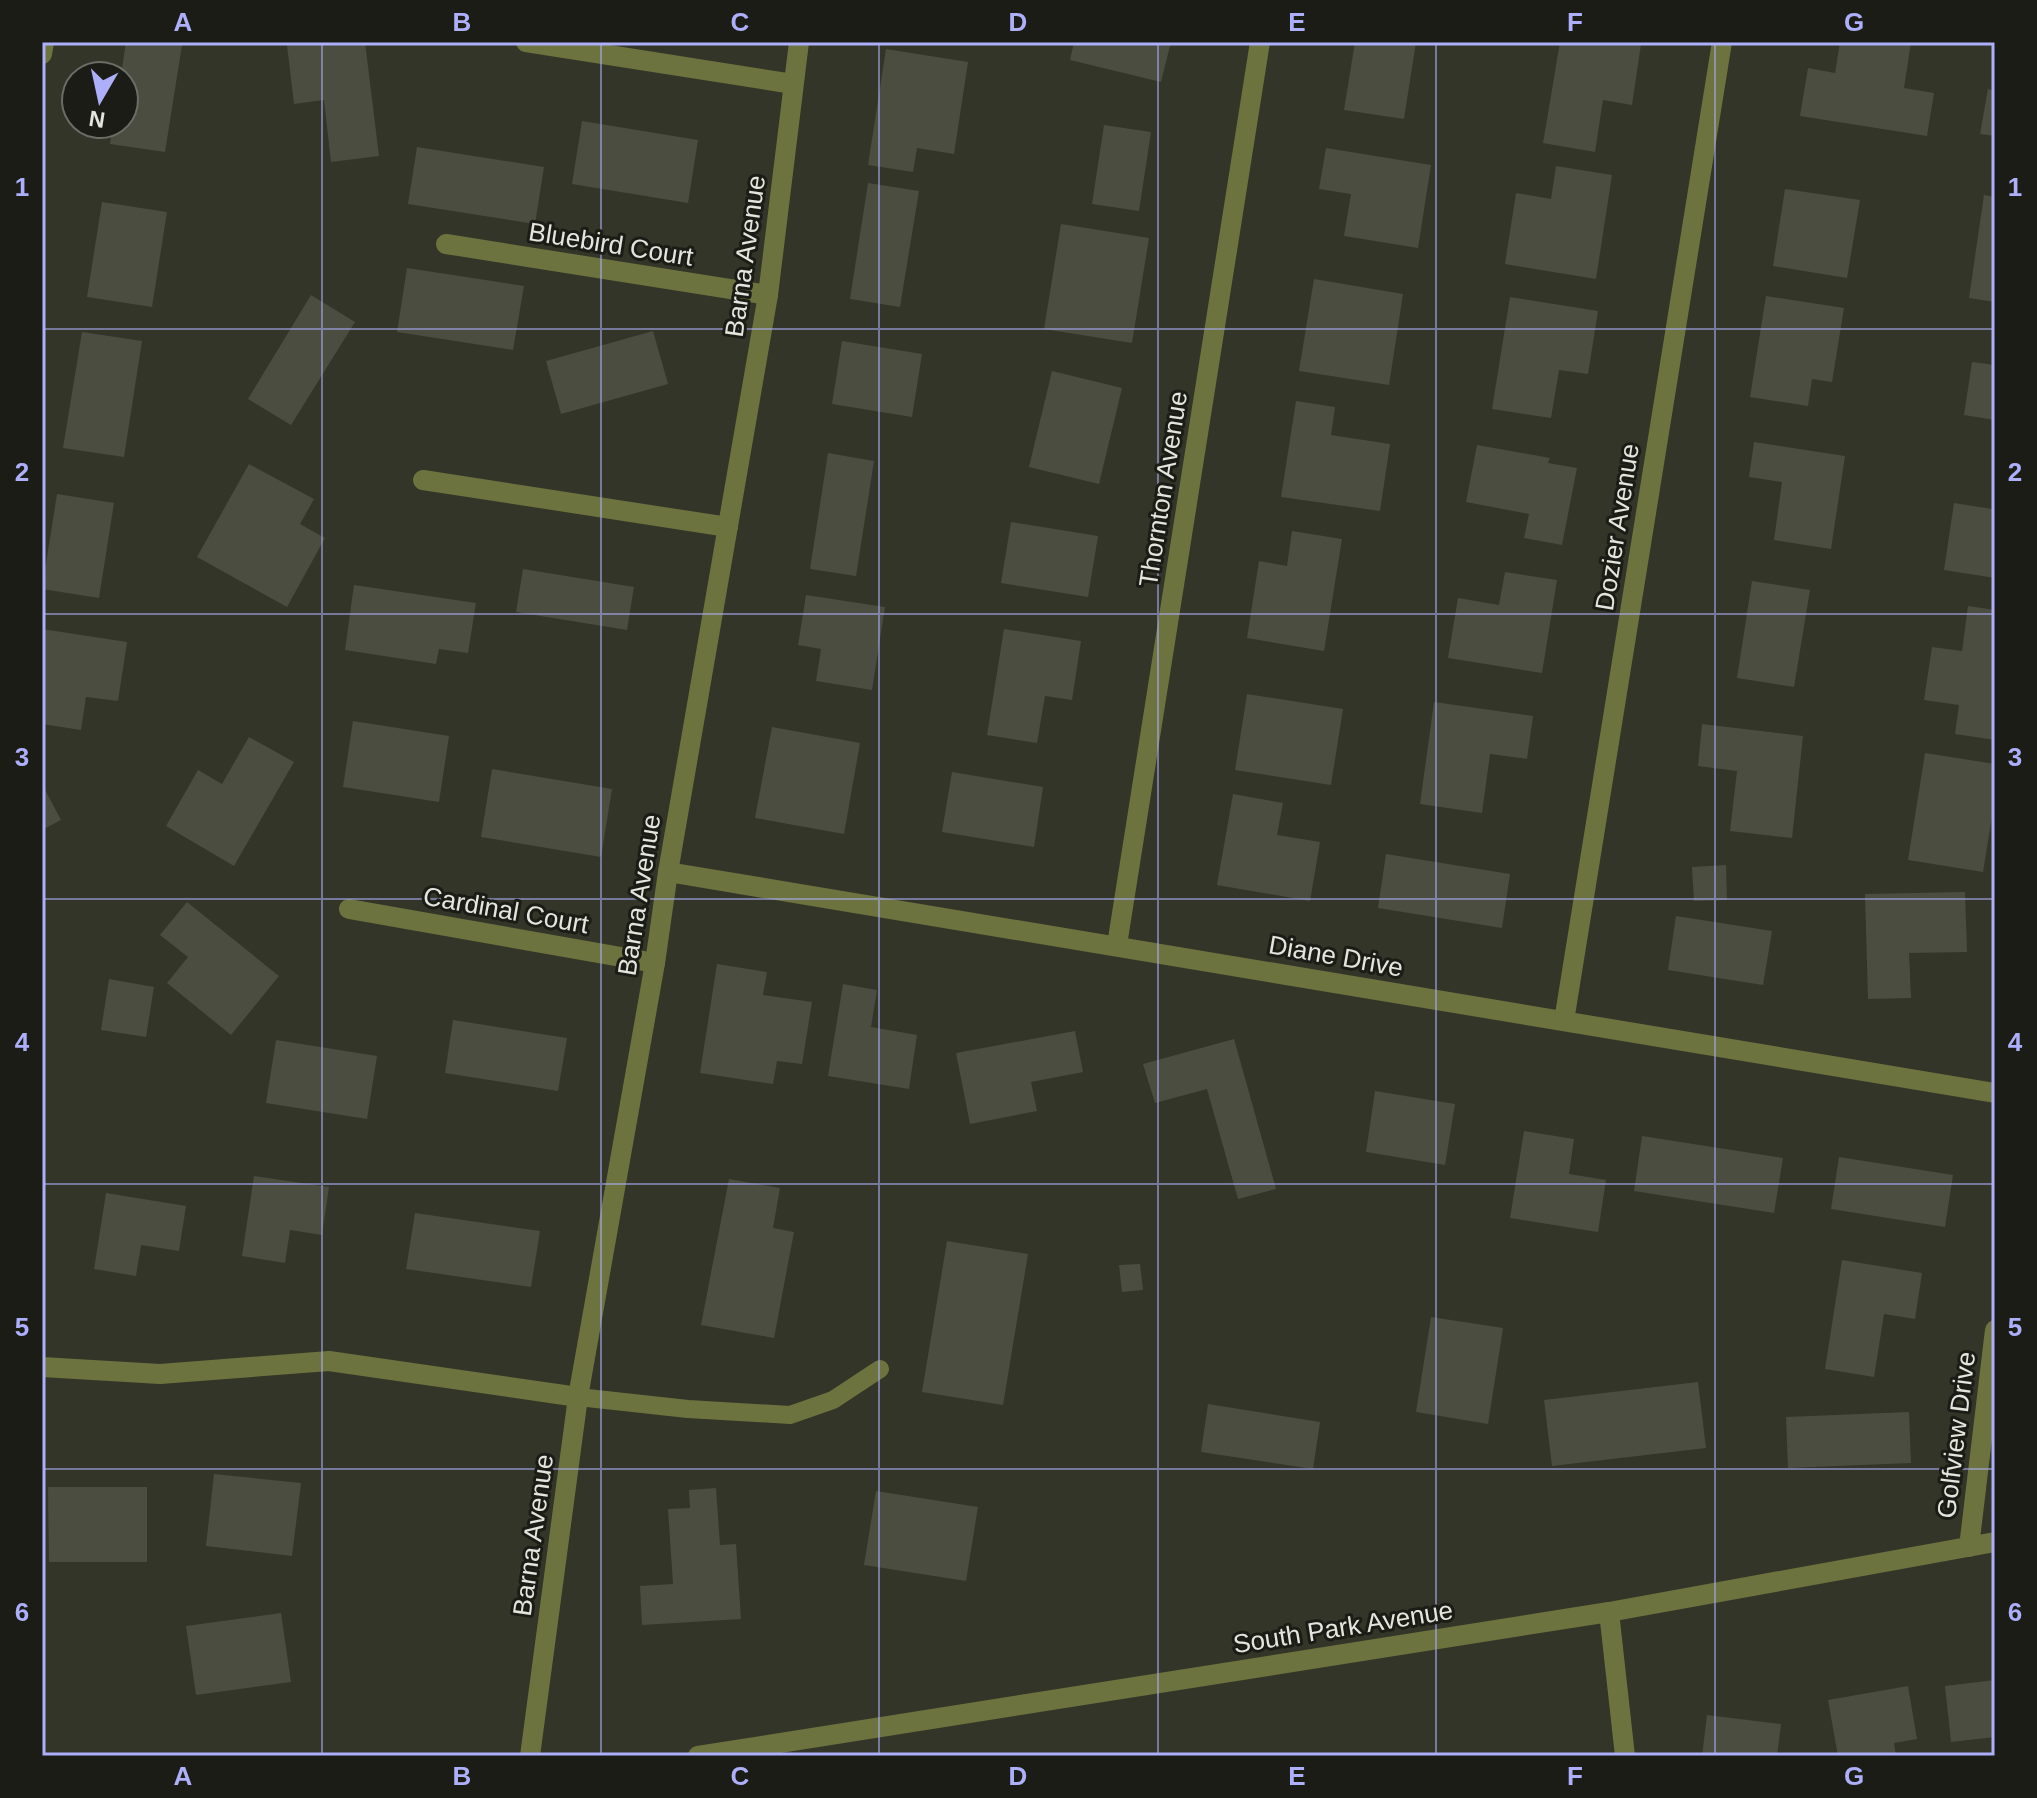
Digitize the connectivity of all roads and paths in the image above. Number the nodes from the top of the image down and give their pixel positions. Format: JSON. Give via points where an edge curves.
{"nodes":[{"id":1,"x":44,"y":42,"type":"edge"},
{"id":2,"x":526,"y":42,"type":"edge"},
{"id":3,"x":799,"y":42,"type":"edge"},
{"id":4,"x":1260,"y":42,"type":"edge"},
{"id":5,"x":1722,"y":42,"type":"edge"},
{"id":6,"x":42,"y":54,"type":"edge"},
{"id":7,"x":793,"y":84,"type":"junction"},
{"id":8,"x":446,"y":244,"type":"dead end"},
{"id":9,"x":768,"y":295,"type":"junction"},
{"id":10,"x":423,"y":480,"type":"dead end"},
{"id":11,"x":728,"y":527,"type":"junction"},
{"id":12,"x":668,"y":872,"type":"junction"},
{"id":13,"x":349,"y":909,"type":"dead end"},
{"id":14,"x":1117,"y":945,"type":"junction"},
{"id":15,"x":655,"y":963,"type":"junction"},
{"id":16,"x":1564,"y":1021,"type":"junction"},
{"id":17,"x":1995,"y":1093,"type":"edge"},
{"id":18,"x":1995,"y":1330,"type":"edge"},
{"id":19,"x":42,"y":1367,"type":"edge"},
{"id":20,"x":880,"y":1369,"type":"dead end"},
{"id":21,"x":578,"y":1397,"type":"junction"},
{"id":22,"x":1990,"y":1405,"type":"edge"},
{"id":23,"x":1995,"y":1542,"type":"edge"},
{"id":24,"x":1969,"y":1547,"type":"junction"},
{"id":25,"x":1609,"y":1612,"type":"junction"},
{"id":26,"x":530,"y":1756,"type":"edge"},
{"id":27,"x":699,"y":1756,"type":"edge"},
{"id":28,"x":1625,"y":1756,"type":"edge"}],
"edges":[{"from":1,"to":6,"type":"street"},
{"from":2,"to":7,"type":"street"},
{"from":3,"to":7,"type":"street","name":"Barna Avenue"},
{"from":4,"to":14,"type":"street","name":"Thornton Avenue"},
{"from":5,"to":16,"type":"street","name":"Dozier Avenue"},
{"from":7,"to":9,"type":"street","name":"Barna Avenue"},
{"from":8,"to":9,"type":"street","name":"Bluebird Court"},
{"from":9,"to":11,"type":"street","name":"Barna Avenue"},
{"from":10,"to":11,"type":"street"},
{"from":11,"to":12,"type":"street","name":"Barna Avenue"},
{"from":12,"to":14,"type":"street","name":"Diane Drive"},
{"from":12,"to":15,"type":"street","name":"Barna Avenue"},
{"from":13,"to":15,"type":"street","name":"Cardinal Court"},
{"from":14,"to":16,"type":"street","name":"Diane Drive"},
{"from":15,"to":21,"type":"street","name":"Barna Avenue"},
{"from":16,"to":17,"type":"street","name":"Diane Drive"},
{"from":18,"to":22,"type":"street","name":"Golfview Drive"},
{"from":19,"to":21,"type":"street","via":[[160,1374],[329,1361]]},
{"from":20,"to":21,"type":"lane","via":[[833,1400],[790,1415]]},
{"from":21,"to":26,"type":"street","name":"Barna Avenue"},
{"from":22,"to":24,"type":"street","name":"Golfview Drive"},
{"from":23,"to":24,"type":"street","name":"South Park Avenue"},
{"from":24,"to":25,"type":"street","name":"South Park Avenue"},
{"from":25,"to":27,"type":"street","name":"South Park Avenue"},
{"from":25,"to":28,"type":"street"}]}
